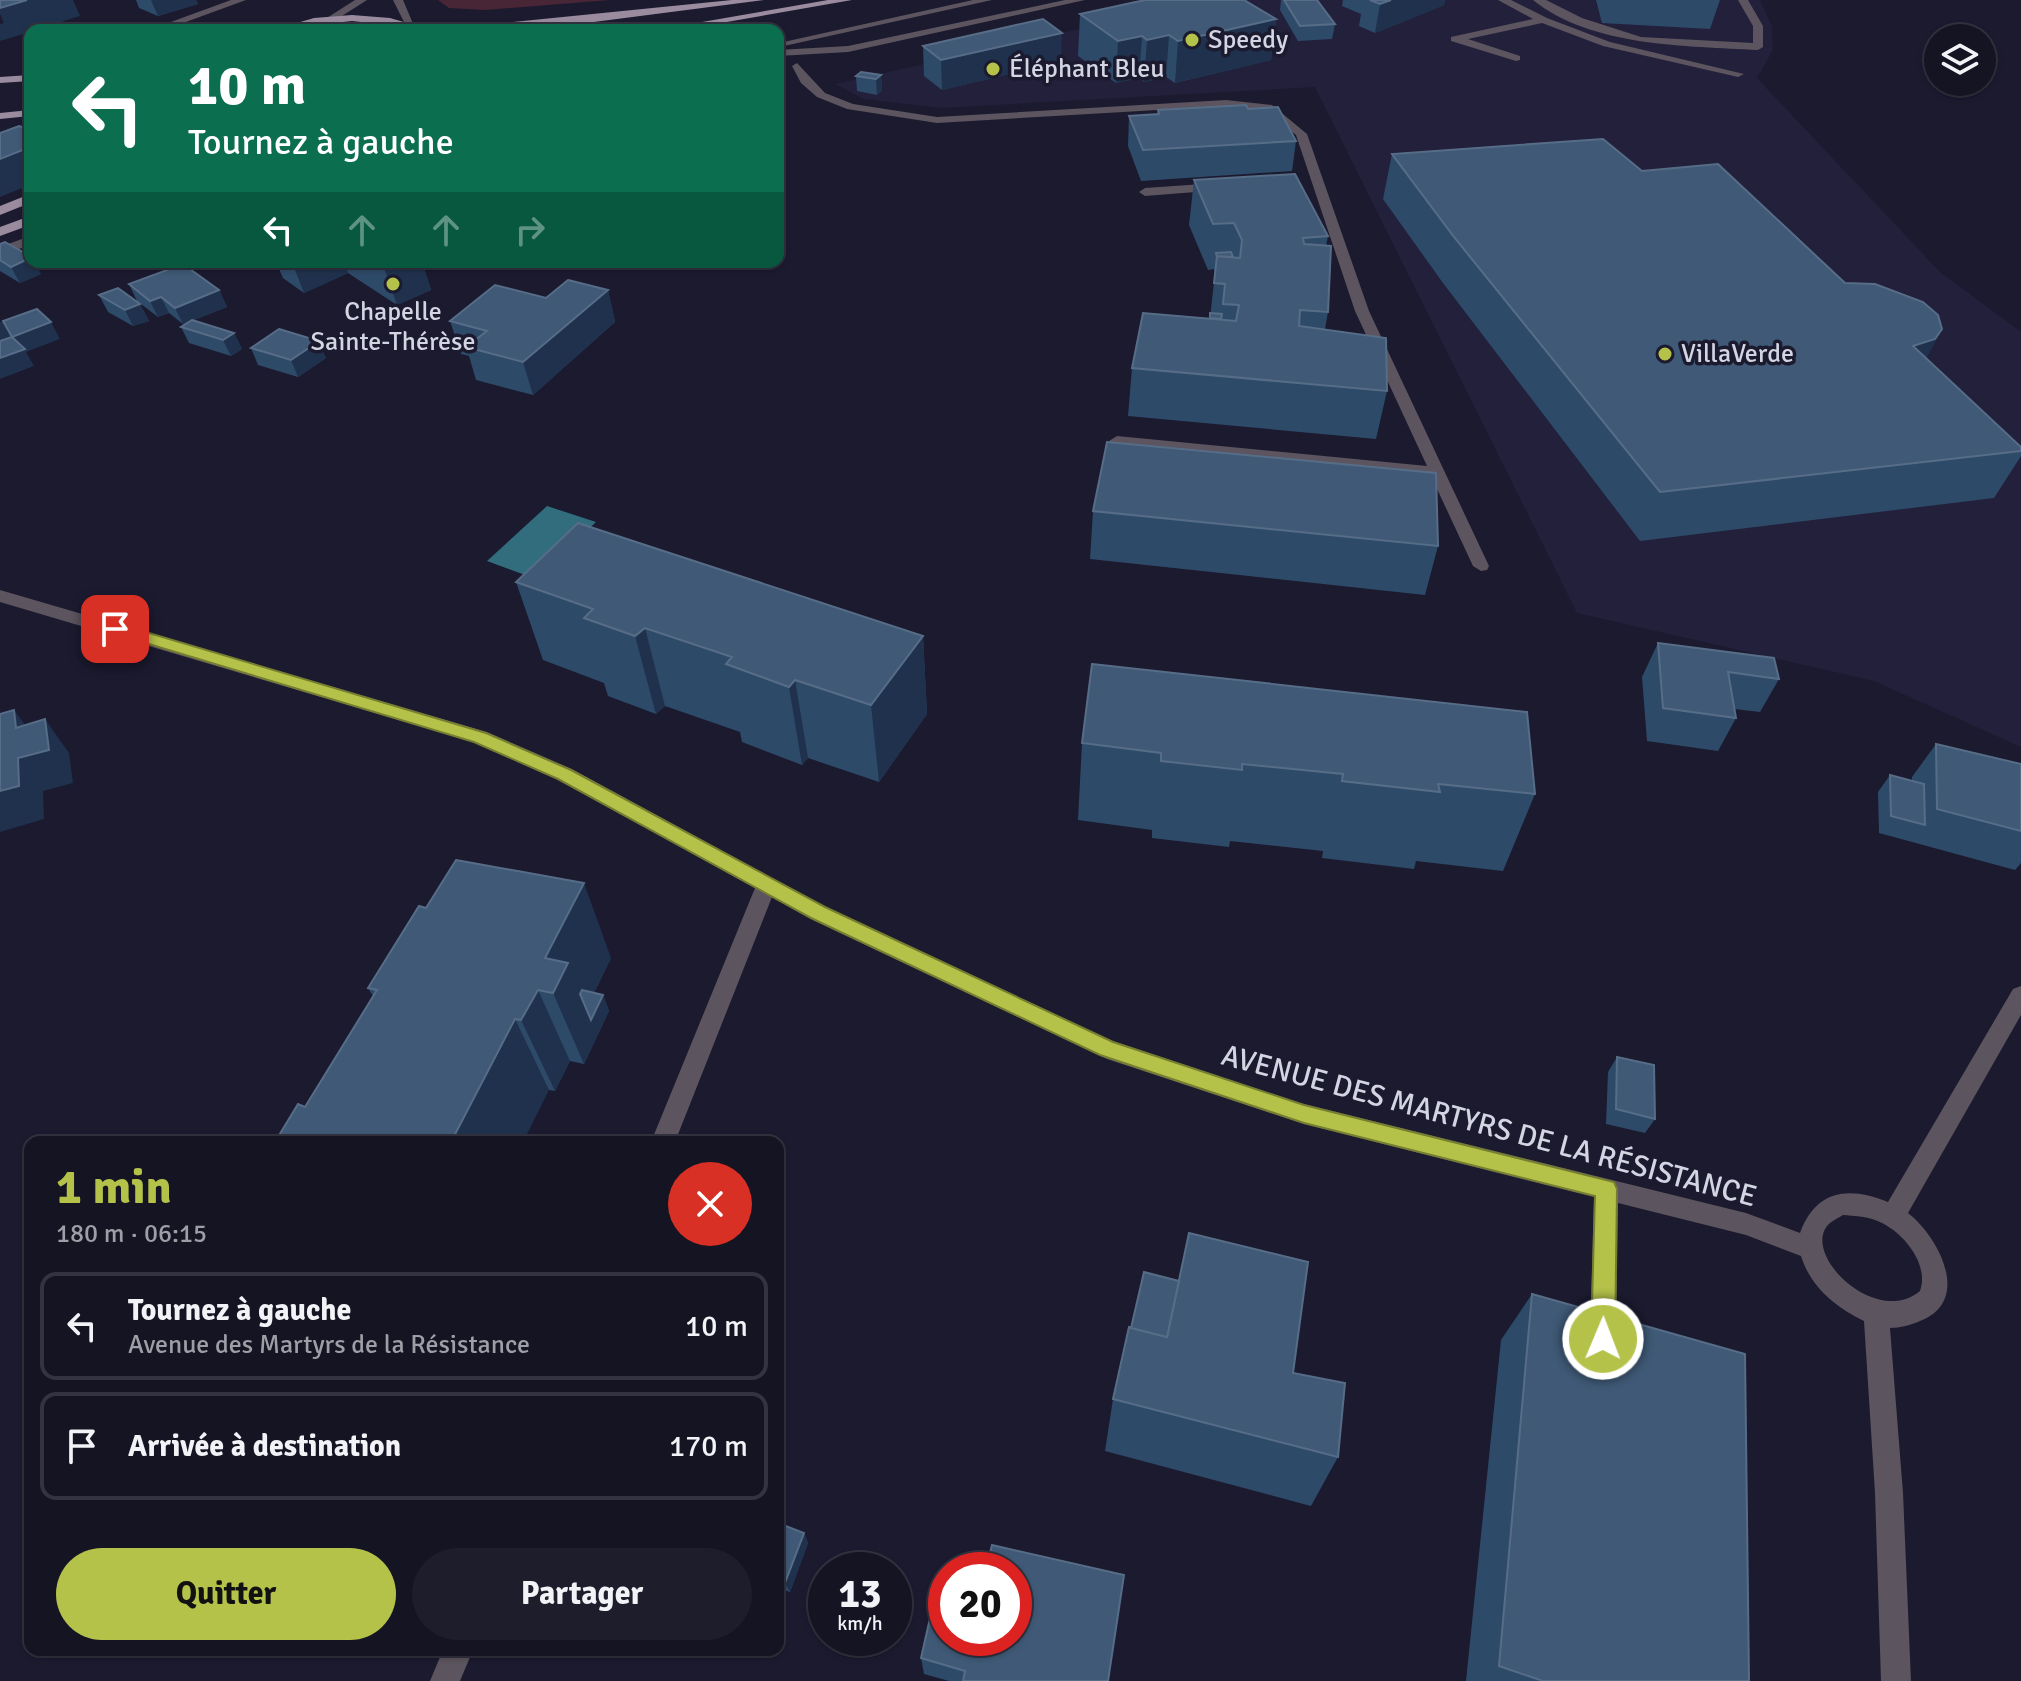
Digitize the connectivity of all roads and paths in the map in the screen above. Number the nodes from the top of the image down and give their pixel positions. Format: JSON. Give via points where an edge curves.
{"nodes":[{"id":1,"x":241,"y":0,"type":"edge"},
{"id":2,"x":362,"y":0,"type":"edge"},
{"id":3,"x":398,"y":0,"type":"edge"},
{"id":4,"x":759,"y":0,"type":"edge"},
{"id":5,"x":847,"y":0,"type":"edge"},
{"id":6,"x":987,"y":0,"type":"edge"},
{"id":7,"x":1080,"y":0,"type":"edge"},
{"id":8,"x":1503,"y":0,"type":"edge"},
{"id":9,"x":1538,"y":0,"type":"edge"},
{"id":10,"x":1743,"y":0,"type":"edge"},
{"id":11,"x":1543,"y":20,"type":"junction"},
{"id":12,"x":327,"y":21,"type":"junction"},
{"id":13,"x":171,"y":24,"type":"edge"},
{"id":14,"x":311,"y":24,"type":"edge"},
{"id":15,"x":410,"y":24,"type":"joint"},
{"id":16,"x":544,"y":24,"type":"edge"},
{"id":17,"x":698,"y":24,"type":"edge"},
{"id":18,"x":784,"y":43,"type":"edge"},
{"id":19,"x":832,"y":50,"type":"junction"},
{"id":20,"x":784,"y":53,"type":"edge"},
{"id":21,"x":1516,"y":58,"type":"dead end"},
{"id":22,"x":784,"y":65,"type":"edge"},
{"id":23,"x":797,"y":66,"type":"junction"},
{"id":24,"x":1738,"y":74,"type":"dead end"},
{"id":25,"x":24,"y":78,"type":"edge"},
{"id":26,"x":0,"y":80,"type":"edge"},
{"id":27,"x":24,"y":114,"type":"edge"},
{"id":28,"x":0,"y":116,"type":"edge"},
{"id":29,"x":1238,"y":185,"type":"edge"},
{"id":30,"x":1145,"y":192,"type":"dead end"},
{"id":31,"x":24,"y":201,"type":"edge"},
{"id":32,"x":0,"y":211,"type":"edge"},
{"id":33,"x":24,"y":222,"type":"edge"},
{"id":34,"x":0,"y":232,"type":"edge"},
{"id":35,"x":24,"y":242,"type":"edge"},
{"id":36,"x":0,"y":252,"type":"edge"},
{"id":37,"x":1117,"y":441,"type":"edge"},
{"id":38,"x":1437,"y":472,"type":"junction"},
{"id":39,"x":1481,"y":566,"type":"dead end"},
{"id":40,"x":2,"y":598,"type":"edge"},
{"id":41,"x":766,"y":886,"type":"junction"},
{"id":42,"x":2021,"y":995,"type":"edge"},
{"id":43,"x":665,"y":1136,"type":"edge"},
{"id":44,"x":1606,"y":1189,"type":"junction"},
{"id":45,"x":1893,"y":1216,"type":"junction"},
{"id":46,"x":1810,"y":1248,"type":"junction"},
{"id":47,"x":1876,"y":1313,"type":"junction"},
{"id":48,"x":1602,"y":1369,"type":"edge"},
{"id":49,"x":455,"y":1656,"type":"edge"},
{"id":50,"x":445,"y":1681,"type":"edge"},
{"id":51,"x":1896,"y":1681,"type":"edge"}],
"edges":[{"from":1,"to":13,"type":"street"},
{"from":2,"to":12,"type":"street"},
{"from":3,"to":15,"type":"street"},
{"from":4,"to":16,"type":"main road"},
{"from":5,"to":17,"type":"main road"},
{"from":6,"to":18,"type":"street"},
{"from":7,"to":19,"type":"street"},
{"from":8,"to":11,"type":"street"},
{"from":9,"to":10,"type":"street","via":[[1578,20],[1640,40],[1758,47],[1758,26]]},
{"from":11,"to":21,"type":"street","via":[[1455,39]]},
{"from":11,"to":24,"type":"street","via":[[1607,44]]},
{"from":12,"to":14,"type":"main road"},
{"from":12,"to":15,"type":"main road"},
{"from":19,"to":20,"type":"street"},
{"from":19,"to":23,"type":"street"},
{"from":22,"to":23,"type":"street"},
{"from":23,"to":38,"type":"street","via":[[821,95],[851,107],[937,120],[1226,103],[1268,107],[1301,134],[1309,180],[1362,311]]},
{"from":25,"to":26,"type":"main road"},
{"from":27,"to":28,"type":"main road"},
{"from":29,"to":30,"type":"street"},
{"from":31,"to":32,"type":"main road"},
{"from":33,"to":34,"type":"main road"},
{"from":35,"to":36,"type":"street"},
{"from":37,"to":38,"type":"street"},
{"from":38,"to":39,"type":"street"},
{"from":40,"to":41,"type":"street","name":"AVENUE DES MARTYRS DE LA RÉSISTANCE","via":[[480,737],[565,774]]},
{"from":41,"to":43,"type":"street"},
{"from":41,"to":44,"type":"street","name":"AVENUE DES MARTYRS DE LA RÉSISTANCE","via":[[1107,1049],[1304,1114]]},
{"from":42,"to":45,"type":"street"},
{"from":44,"to":46,"type":"street","name":"AVENUE DES MARTYRS DE LA RÉSISTANCE","via":[[1746,1224]]},
{"from":44,"to":48,"type":"street"},
{"from":45,"to":46,"type":"street","via":[[1875,1207],[1839,1204],[1826,1209],[1815,1219]]},
{"from":45,"to":47,"type":"street","via":[[1926,1248],[1936,1286],[1916,1311],[1898,1316]]},
{"from":46,"to":47,"type":"street","via":[[1826,1280],[1858,1306]]},
{"from":47,"to":51,"type":"street"},
{"from":49,"to":50,"type":"street"}]}
